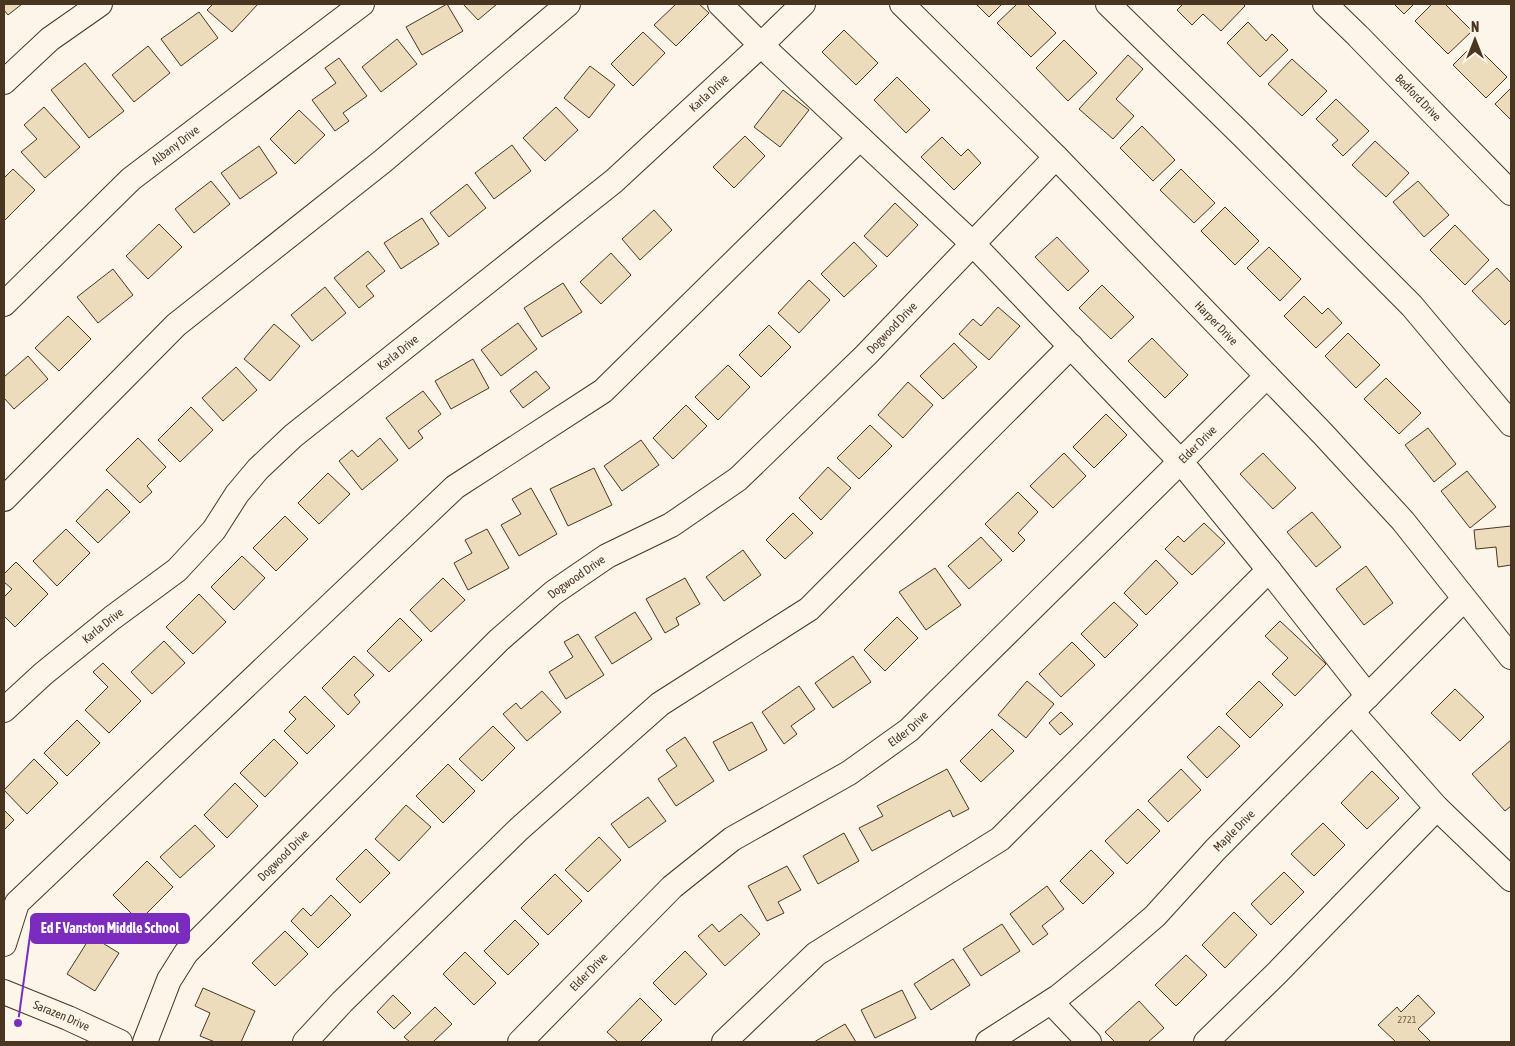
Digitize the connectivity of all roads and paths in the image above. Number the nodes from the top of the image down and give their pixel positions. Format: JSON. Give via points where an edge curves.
{"nodes":[{"id":1,"x":100,"y":4,"type":"edge"},
{"id":2,"x":362,"y":4,"type":"edge"},
{"id":3,"x":568,"y":4,"type":"edge"},
{"id":4,"x":720,"y":4,"type":"edge"},
{"id":5,"x":802,"y":4,"type":"edge"},
{"id":6,"x":902,"y":4,"type":"edge"},
{"id":7,"x":1108,"y":4,"type":"edge"},
{"id":8,"x":1325,"y":4,"type":"edge"},
{"id":9,"x":761,"y":45,"type":"junction"},
{"id":10,"x":4,"y":82,"type":"edge"},
{"id":11,"x":860,"y":138,"type":"junction"},
{"id":12,"x":1056,"y":158,"type":"junction"},
{"id":13,"x":1511,"y":193,"type":"edge"},
{"id":14,"x":973,"y":244,"type":"junction"},
{"id":15,"x":4,"y":304,"type":"edge"},
{"id":16,"x":1071,"y":346,"type":"junction"},
{"id":17,"x":1267,"y":376,"type":"junction"},
{"id":18,"x":1511,"y":424,"type":"edge"},
{"id":19,"x":1180,"y":462,"type":"junction"},
{"id":20,"x":4,"y":499,"type":"edge"},
{"id":21,"x":1269,"y":570,"type":"junction"},
{"id":22,"x":1464,"y":599,"type":"junction"},
{"id":23,"x":1511,"y":657,"type":"edge"},
{"id":24,"x":1360,"y":704,"type":"junction"},
{"id":25,"x":4,"y":710,"type":"edge"},
{"id":26,"x":1437,"y":808,"type":"junction"},
{"id":27,"x":1511,"y":879,"type":"edge"},
{"id":28,"x":4,"y":944,"type":"edge"},
{"id":29,"x":4,"y":992,"type":"edge"},
{"id":30,"x":1051,"y":1002,"type":"junction"},
{"id":31,"x":120,"y":1042,"type":"edge"},
{"id":32,"x":146,"y":1042,"type":"edge"},
{"id":33,"x":306,"y":1042,"type":"edge"},
{"id":34,"x":520,"y":1042,"type":"edge"},
{"id":35,"x":724,"y":1042,"type":"edge"},
{"id":36,"x":988,"y":1042,"type":"edge"},
{"id":37,"x":1088,"y":1042,"type":"edge"},
{"id":38,"x":1206,"y":1042,"type":"edge"}],
"edges":[{"from":1,"to":10,"type":"street","via":[[50,39]]},
{"from":2,"to":15,"type":"street","name":"Albany Drive","via":[[132,179]]},
{"from":3,"to":20,"type":"street","via":[[383,161],[176,325]]},
{"from":4,"to":9,"type":"street"},
{"from":5,"to":9,"type":"street","name":"Karla Drive"},
{"from":6,"to":12,"type":"street","name":"Harper Drive"},
{"from":7,"to":18,"type":"street","via":[[1412,306]]},
{"from":8,"to":13,"type":"street","name":"Bedford Drive"},
{"from":9,"to":11,"type":"street"},
{"from":9,"to":25,"type":"street","name":"Karla Drive","via":[[614,182],[293,436],[258,469],[214,530],[176,570],[42,674]]},
{"from":11,"to":14,"type":"street"},
{"from":11,"to":28,"type":"street","via":[[603,392],[455,487],[17,903]]},
{"from":12,"to":14,"type":"street","name":"Dogwood Drive"},
{"from":12,"to":17,"type":"street","name":"Harper Drive"},
{"from":14,"to":16,"type":"street"},
{"from":14,"to":32,"type":"street","name":"Dogwood Drive","via":[[866,355],[738,480],[671,526],[607,556],[553,593],[500,640],[186,953],[169,980]]},
{"from":16,"to":19,"type":"street"},
{"from":16,"to":33,"type":"street","via":[[809,608],[660,704],[520,830],[342,1002]]},
{"from":17,"to":19,"type":"street","name":"Elder Drive"},
{"from":17,"to":22,"type":"street","name":"Harper Drive","via":[[1403,521]]},
{"from":19,"to":21,"type":"street"},
{"from":19,"to":34,"type":"street","name":"Elder Drive","via":[[909,730],[849,773],[732,839],[672,887]]},
{"from":21,"to":24,"type":"street"},
{"from":21,"to":35,"type":"street","via":[[1000,839],[816,954]]},
{"from":22,"to":23,"type":"street","name":"Harper Drive"},
{"from":22,"to":24,"type":"street","name":"Maple Drive"},
{"from":24,"to":26,"type":"street"},
{"from":24,"to":30,"type":"street","name":"Maple Drive","via":[[1155,916]]},
{"from":26,"to":27,"type":"street"},
{"from":26,"to":38,"type":"street"},
{"from":29,"to":31,"type":"street","name":"Sarazen Drive"},
{"from":30,"to":36,"type":"street","name":"Maple Drive"},
{"from":30,"to":37,"type":"street"}]}
